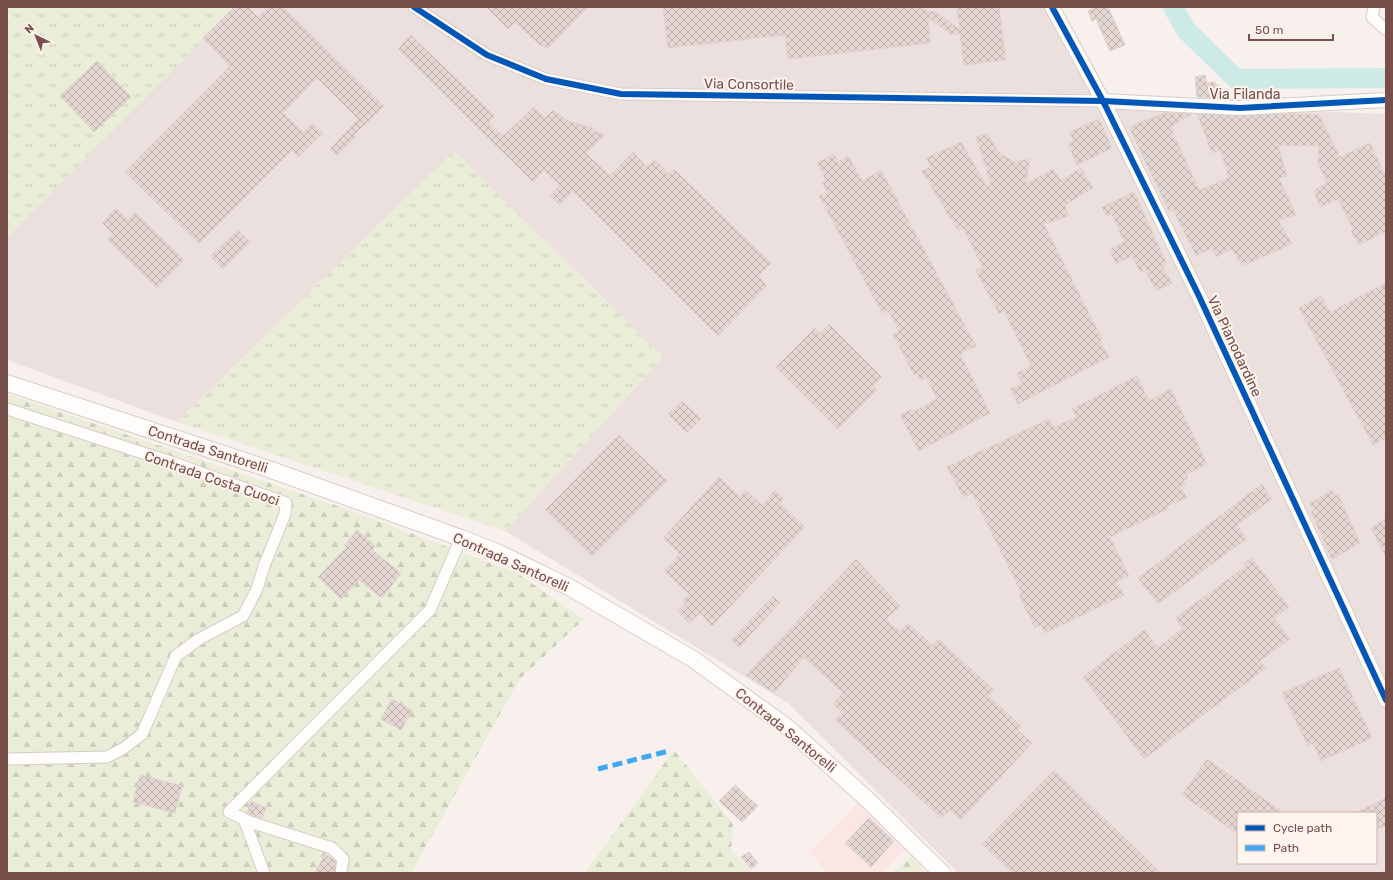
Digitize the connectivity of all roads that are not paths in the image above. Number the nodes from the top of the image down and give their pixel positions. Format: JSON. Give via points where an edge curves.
{"nodes":[{"id":1,"x":414,"y":7,"type":"edge"},
{"id":2,"x":1052,"y":7,"type":"edge"},
{"id":3,"x":1374,"y":7,"type":"edge"},
{"id":4,"x":1386,"y":30,"type":"edge"},
{"id":5,"x":1386,"y":100,"type":"edge"},
{"id":6,"x":1103,"y":101,"type":"junction"},
{"id":7,"x":7,"y":383,"type":"edge"},
{"id":8,"x":7,"y":409,"type":"edge"},
{"id":9,"x":461,"y":538,"type":"junction"},
{"id":10,"x":1386,"y":700,"type":"edge"},
{"id":11,"x":7,"y":759,"type":"edge"},
{"id":12,"x":244,"y":819,"type":"junction"},
{"id":13,"x":264,"y":873,"type":"edge"},
{"id":14,"x":341,"y":873,"type":"edge"},
{"id":15,"x":942,"y":873,"type":"edge"}],
"edges":[{"from":1,"to":6,"type":"street","name":"Via Consortile","via":[[487,55],[546,79],[621,94]]},
{"from":2,"to":6,"type":"street","name":"Via Pianodardine"},
{"from":3,"to":4,"type":"street","via":[[1372,17]]},
{"from":5,"to":6,"type":"street","name":"Via Filanda","via":[[1240,108]]},
{"from":6,"to":10,"type":"street","name":"Via Pianodardine","via":[[1198,294]]},
{"from":7,"to":9,"type":"main road","name":"Contrada Santorelli","via":[[263,467]]},
{"from":8,"to":11,"type":"street","name":"Contrada Costa Cuoci","via":[[168,461],[286,503],[285,514],[257,590],[243,616],[199,639],[176,656],[142,734],[107,757]]},
{"from":9,"to":12,"type":"street","via":[[430,610],[230,812]]},
{"from":9,"to":15,"type":"main road","name":"Contrada Santorelli","via":[[499,553],[569,587],[693,659],[788,728],[815,751],[911,840]]},
{"from":12,"to":13,"type":"street"},
{"from":12,"to":14,"type":"street","via":[[332,848],[344,860]]}]}
